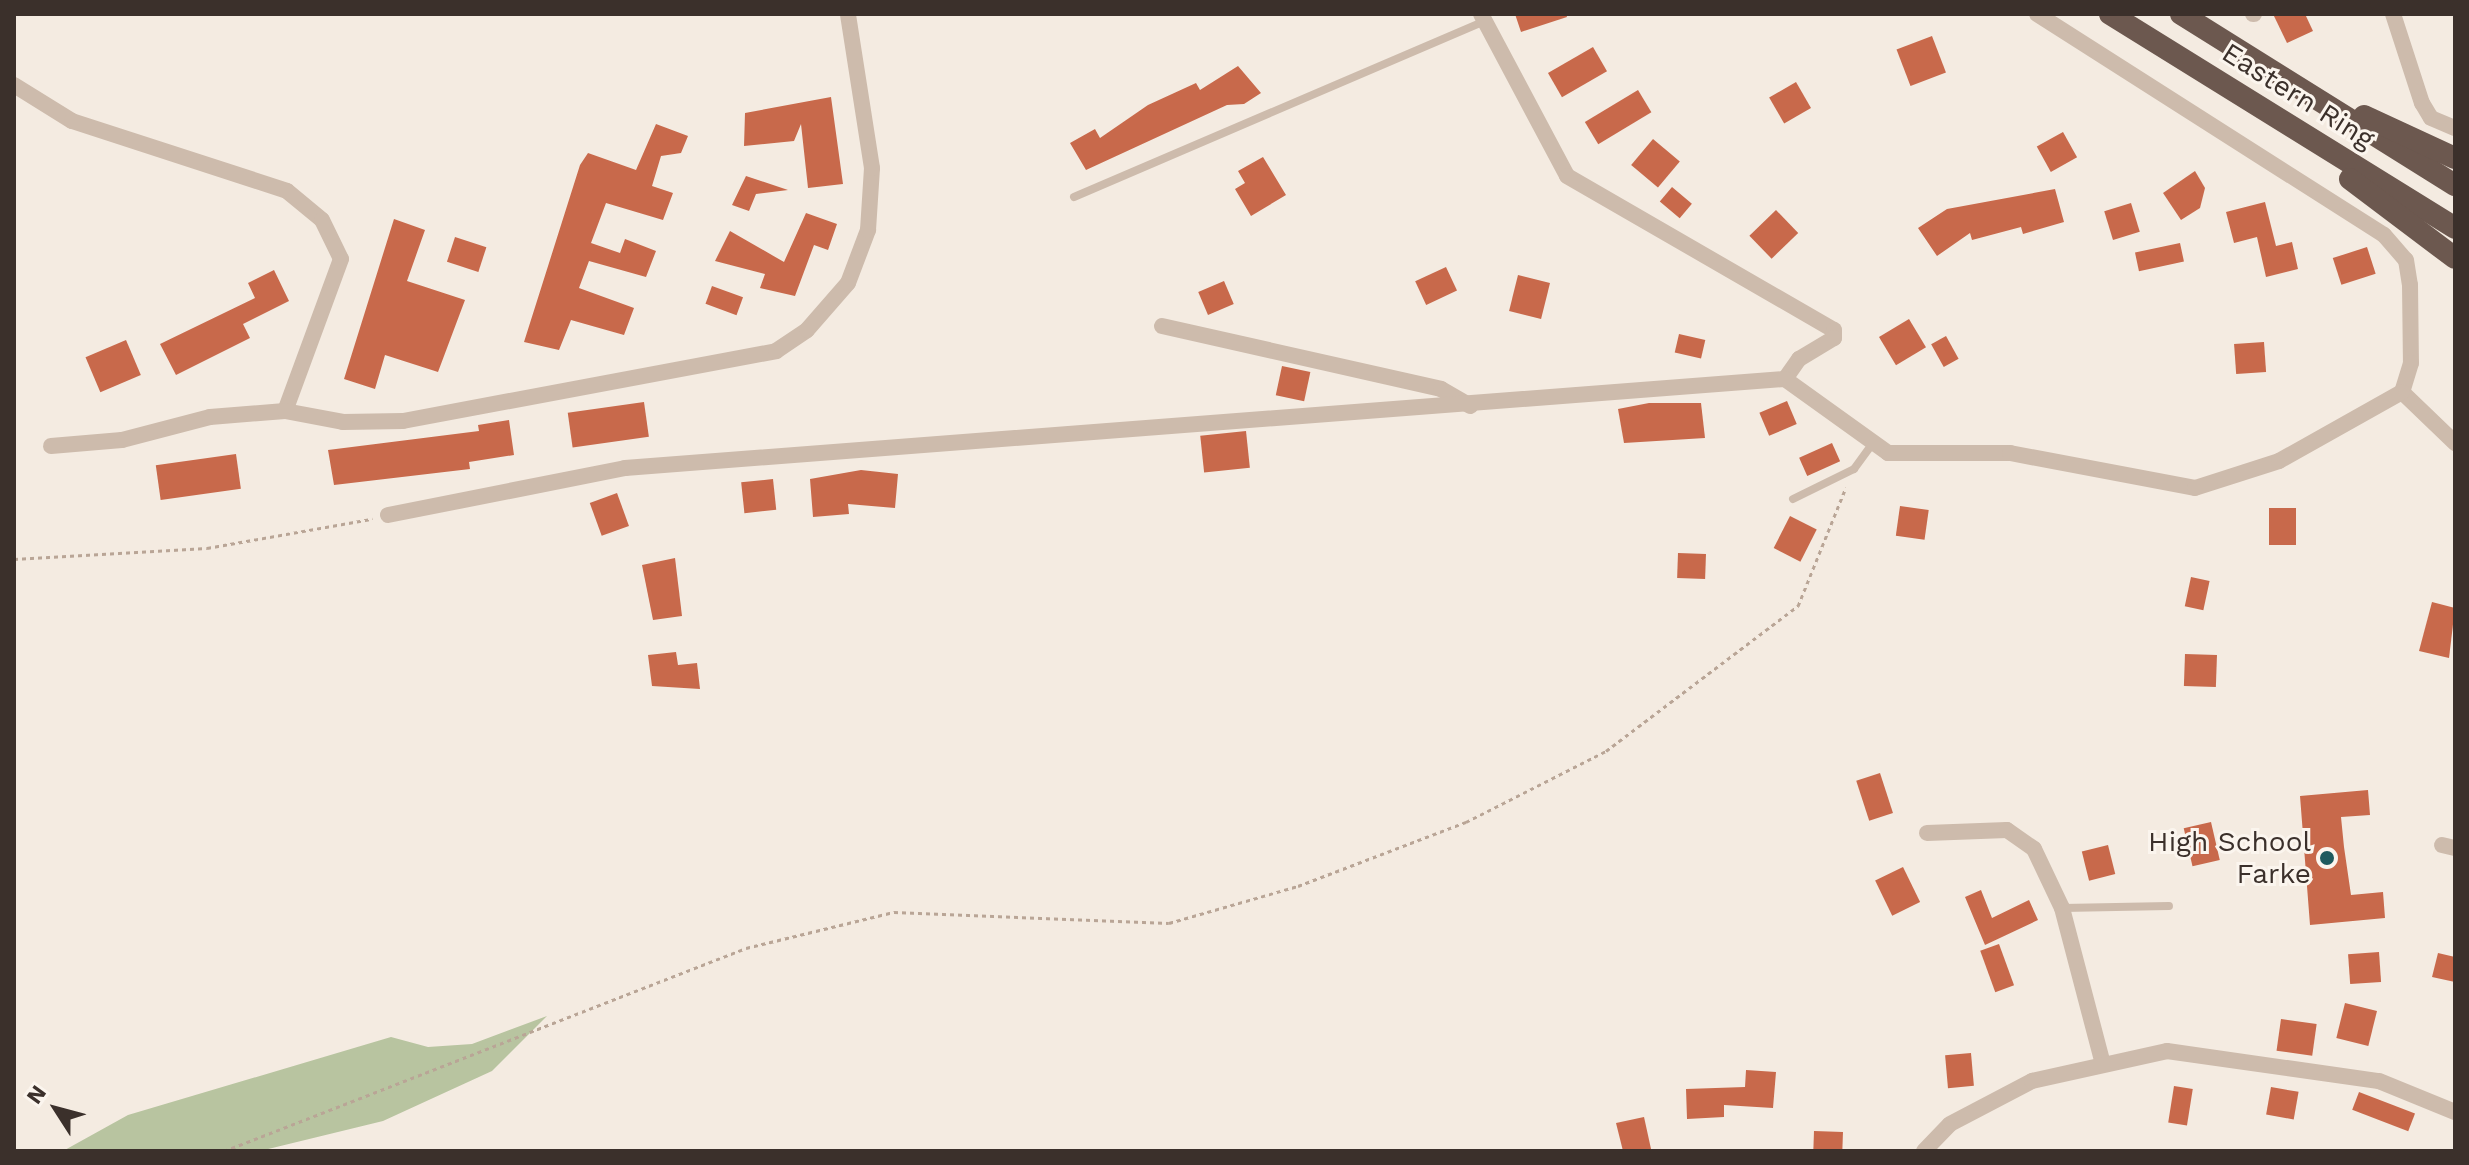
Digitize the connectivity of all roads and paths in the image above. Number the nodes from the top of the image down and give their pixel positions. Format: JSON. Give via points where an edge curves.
{"nodes":[{"id":1,"x":848,"y":14,"type":"edge"},
{"id":2,"x":2037,"y":14,"type":"edge"},
{"id":3,"x":2110,"y":14,"type":"edge"},
{"id":4,"x":2181,"y":14,"type":"edge"},
{"id":5,"x":2393,"y":14,"type":"edge"},
{"id":6,"x":1483,"y":18,"type":"edge"},
{"id":7,"x":14,"y":85,"type":"edge"},
{"id":8,"x":2328,"y":107,"type":"junction"},
{"id":9,"x":2455,"y":128,"type":"edge"},
{"id":10,"x":2306,"y":137,"type":"junction"},
{"id":11,"x":2455,"y":158,"type":"edge"},
{"id":12,"x":2455,"y":185,"type":"edge"},
{"id":13,"x":1074,"y":197,"type":"dead end"},
{"id":14,"x":2455,"y":228,"type":"edge"},
{"id":15,"x":2455,"y":258,"type":"edge"},
{"id":16,"x":1162,"y":326,"type":"dead end"},
{"id":17,"x":1785,"y":379,"type":"junction"},
{"id":18,"x":2402,"y":392,"type":"junction"},
{"id":19,"x":1470,"y":406,"type":"junction"},
{"id":20,"x":285,"y":411,"type":"junction"},
{"id":21,"x":2455,"y":443,"type":"edge"},
{"id":22,"x":51,"y":446,"type":"dead end"},
{"id":23,"x":1871,"y":446,"type":"junction"},
{"id":24,"x":1854,"y":469,"type":"junction"},
{"id":25,"x":1793,"y":499,"type":"dead end"},
{"id":26,"x":388,"y":515,"type":"joint"},
{"id":27,"x":14,"y":559,"type":"edge"},
{"id":28,"x":1927,"y":833,"type":"dead end"},
{"id":29,"x":2169,"y":906,"type":"dead end"},
{"id":30,"x":2062,"y":908,"type":"junction"},
{"id":31,"x":2102,"y":1061,"type":"junction"},
{"id":32,"x":2455,"y":1112,"type":"edge"},
{"id":33,"x":224,"y":1151,"type":"edge"},
{"id":34,"x":1924,"y":1151,"type":"edge"}],
"edges":[{"from":1,"to":20,"type":"street","via":[[872,168],[868,230],[848,283],[807,330],[776,351],[403,421],[343,422]]},
{"from":2,"to":18,"type":"street","via":[[2384,235],[2406,260],[2410,285],[2411,363]]},
{"from":3,"to":10,"type":"highway","name":"Eastern Ring"},
{"from":4,"to":8,"type":"highway","name":"Eastern Ring"},
{"from":5,"to":9,"type":"street","via":[[2422,103],[2431,118]]},
{"from":6,"to":13,"type":"lane"},
{"from":6,"to":17,"type":"street","via":[[1567,176],[1834,330],[1834,338],[1799,359]]},
{"from":7,"to":20,"type":"street","via":[[72,121],[287,191],[322,220],[341,259]]},
{"from":8,"to":11,"type":"highway"},
{"from":8,"to":12,"type":"highway","name":"Eastern Ring"},
{"from":10,"to":14,"type":"highway","name":"Eastern Ring"},
{"from":10,"to":15,"type":"highway"},
{"from":16,"to":19,"type":"street","via":[[1441,389]]},
{"from":17,"to":19,"type":"street","via":[[1547,394]]},
{"from":17,"to":23,"type":"street"},
{"from":18,"to":21,"type":"street"},
{"from":18,"to":23,"type":"street","via":[[2279,461],[2195,488],[2010,453],[1888,453]]},
{"from":19,"to":26,"type":"street","via":[[1254,416],[625,468]]},
{"from":20,"to":22,"type":"street","via":[[210,417],[122,440]]},
{"from":23,"to":24,"type":"lane"},
{"from":24,"to":25,"type":"lane"},
{"from":24,"to":33,"type":"path","via":[[1798,606],[1606,751],[1466,822],[1298,886],[1169,923],[894,912],[746,948]]},
{"from":26,"to":27,"type":"path","via":[[207,548]]},
{"from":28,"to":30,"type":"street","via":[[2021,836]]},
{"from":29,"to":30,"type":"lane"},
{"from":30,"to":31,"type":"street"},
{"from":31,"to":32,"type":"street","via":[[2167,1051],[2356,1076]]},
{"from":31,"to":34,"type":"street","via":[[1981,1104]]}]}
